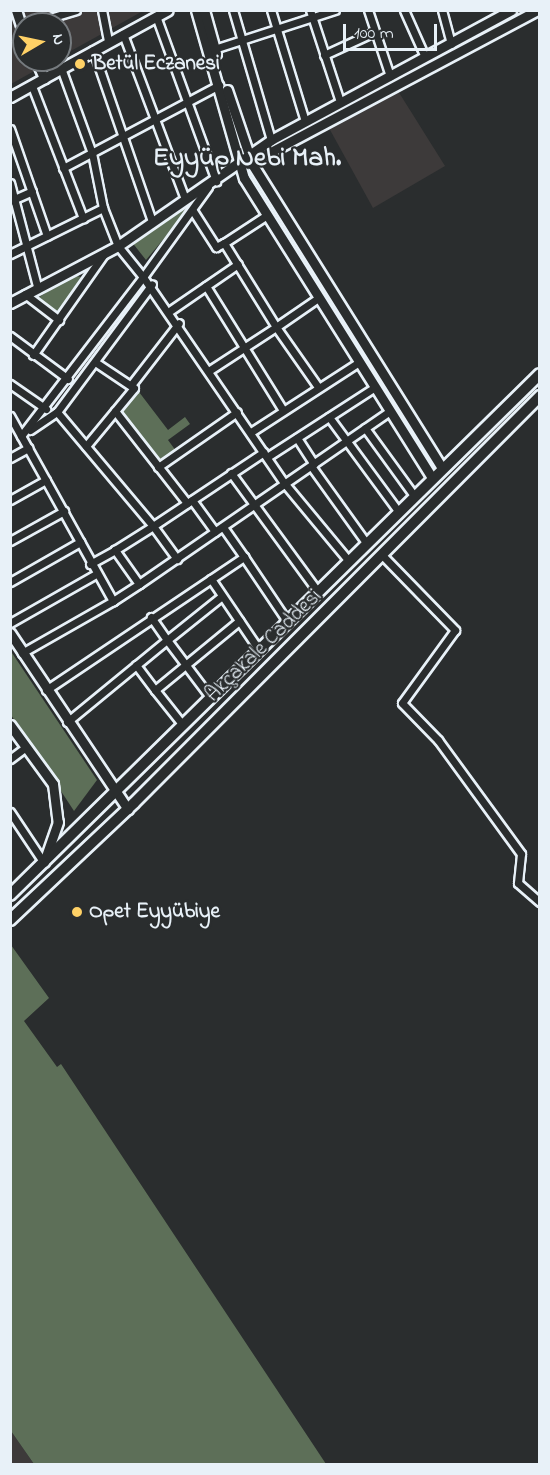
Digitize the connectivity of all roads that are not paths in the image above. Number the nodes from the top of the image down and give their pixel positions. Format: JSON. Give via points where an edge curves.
{"nodes":[{"id":1,"x":102,"y":10,"type":"edge"},
{"id":2,"x":168,"y":10,"type":"edge"},
{"id":3,"x":196,"y":10,"type":"edge"},
{"id":4,"x":233,"y":10,"type":"edge"},
{"id":5,"x":271,"y":10,"type":"edge"},
{"id":6,"x":335,"y":10,"type":"edge"},
{"id":7,"x":368,"y":10,"type":"edge"},
{"id":8,"x":404,"y":10,"type":"edge"},
{"id":9,"x":442,"y":10,"type":"edge"},
{"id":10,"x":511,"y":10,"type":"edge"},
{"id":11,"x":538,"y":10,"type":"edge"},
{"id":12,"x":204,"y":11,"type":"edge"},
{"id":13,"x":311,"y":14,"type":"edge"},
{"id":14,"x":156,"y":16,"type":"junction"},
{"id":15,"x":276,"y":29,"type":"junction"},
{"id":16,"x":374,"y":32,"type":"junction"},
{"id":17,"x":123,"y":34,"type":"junction"},
{"id":18,"x":242,"y":40,"type":"junction"},
{"id":19,"x":108,"y":42,"type":"junction"},
{"id":20,"x":451,"y":44,"type":"junction"},
{"id":21,"x":214,"y":49,"type":"junction"},
{"id":22,"x":93,"y":50,"type":"junction"},
{"id":23,"x":324,"y":55,"type":"junction"},
{"id":24,"x":425,"y":57,"type":"junction"},
{"id":25,"x":72,"y":62,"type":"edge"},
{"id":26,"x":41,"y":72,"type":"edge"},
{"id":27,"x":54,"y":72,"type":"edge"},
{"id":28,"x":62,"y":72,"type":"edge"},
{"id":29,"x":390,"y":76,"type":"junction"},
{"id":30,"x":44,"y":78,"type":"junction"},
{"id":31,"x":219,"y":85,"type":"junction"},
{"id":32,"x":32,"y":86,"type":"junction"},
{"id":33,"x":11,"y":97,"type":"edge"},
{"id":34,"x":186,"y":100,"type":"junction"},
{"id":35,"x":340,"y":102,"type":"junction"},
{"id":36,"x":153,"y":117,"type":"junction"},
{"id":37,"x":306,"y":121,"type":"junction"},
{"id":38,"x":10,"y":129,"type":"edge"},
{"id":39,"x":121,"y":135,"type":"junction"},
{"id":40,"x":271,"y":141,"type":"junction"},
{"id":41,"x":92,"y":153,"type":"junction"},
{"id":42,"x":247,"y":161,"type":"junction"},
{"id":43,"x":63,"y":168,"type":"junction"},
{"id":44,"x":10,"y":183,"type":"edge"},
{"id":45,"x":212,"y":184,"type":"junction"},
{"id":46,"x":32,"y":191,"type":"junction"},
{"id":47,"x":185,"y":199,"type":"junction"},
{"id":48,"x":13,"y":200,"type":"edge"},
{"id":49,"x":103,"y":208,"type":"junction"},
{"id":50,"x":193,"y":211,"type":"junction"},
{"id":51,"x":267,"y":215,"type":"junction"},
{"id":52,"x":83,"y":218,"type":"junction"},
{"id":53,"x":152,"y":221,"type":"junction"},
{"id":54,"x":47,"y":236,"type":"junction"},
{"id":55,"x":224,"y":243,"type":"junction"},
{"id":56,"x":27,"y":246,"type":"junction"},
{"id":57,"x":118,"y":246,"type":"junction"},
{"id":58,"x":107,"y":250,"type":"junction"},
{"id":59,"x":10,"y":254,"type":"edge"},
{"id":60,"x":238,"y":264,"type":"junction"},
{"id":61,"x":143,"y":277,"type":"junction"},
{"id":62,"x":152,"y":284,"type":"junction"},
{"id":63,"x":37,"y":286,"type":"junction"},
{"id":64,"x":206,"y":286,"type":"junction"},
{"id":65,"x":25,"y":294,"type":"junction"},
{"id":66,"x":318,"y":298,"type":"junction"},
{"id":67,"x":11,"y":301,"type":"edge"},
{"id":68,"x":171,"y":310,"type":"junction"},
{"id":69,"x":59,"y":320,"type":"junction"},
{"id":70,"x":179,"y":322,"type":"junction"},
{"id":71,"x":276,"y":327,"type":"junction"},
{"id":72,"x":10,"y":336,"type":"edge"},
{"id":73,"x":245,"y":348,"type":"junction"},
{"id":74,"x":33,"y":355,"type":"junction"},
{"id":75,"x":95,"y":362,"type":"junction"},
{"id":76,"x":359,"y":362,"type":"junction"},
{"id":77,"x":210,"y":370,"type":"junction"},
{"id":78,"x":540,"y":374,"type":"edge"},
{"id":79,"x":68,"y":379,"type":"junction"},
{"id":80,"x":10,"y":384,"type":"edge"},
{"id":81,"x":131,"y":385,"type":"junction"},
{"id":82,"x":318,"y":387,"type":"junction"},
{"id":83,"x":375,"y":387,"type":"junction"},
{"id":84,"x":540,"y":396,"type":"edge"},
{"id":85,"x":46,"y":409,"type":"junction"},
{"id":86,"x":283,"y":410,"type":"junction"},
{"id":87,"x":115,"y":411,"type":"junction"},
{"id":88,"x":390,"y":411,"type":"junction"},
{"id":89,"x":57,"y":412,"type":"junction"},
{"id":90,"x":237,"y":412,"type":"junction"},
{"id":91,"x":11,"y":417,"type":"edge"},
{"id":92,"x":328,"y":417,"type":"junction"},
{"id":93,"x":365,"y":428,"type":"junction"},
{"id":94,"x":251,"y":432,"type":"junction"},
{"id":95,"x":21,"y":436,"type":"junction"},
{"id":96,"x":297,"y":438,"type":"junction"},
{"id":97,"x":344,"y":442,"type":"junction"},
{"id":98,"x":86,"y":446,"type":"junction"},
{"id":99,"x":28,"y":448,"type":"junction"},
{"id":100,"x":266,"y":454,"type":"junction"},
{"id":101,"x":10,"y":458,"type":"edge"},
{"id":102,"x":312,"y":465,"type":"junction"},
{"id":103,"x":158,"y":466,"type":"junction"},
{"id":104,"x":441,"y":466,"type":"junction"},
{"id":105,"x":231,"y":473,"type":"junction"},
{"id":106,"x":431,"y":476,"type":"junction"},
{"id":107,"x":46,"y":480,"type":"junction"},
{"id":108,"x":285,"y":484,"type":"junction"},
{"id":109,"x":413,"y":494,"type":"junction"},
{"id":110,"x":10,"y":500,"type":"edge"},
{"id":111,"x":189,"y":501,"type":"junction"},
{"id":112,"x":254,"y":506,"type":"junction"},
{"id":113,"x":64,"y":511,"type":"junction"},
{"id":114,"x":398,"y":512,"type":"junction"},
{"id":115,"x":153,"y":526,"type":"junction"},
{"id":116,"x":223,"y":527,"type":"junction"},
{"id":117,"x":215,"y":532,"type":"junction"},
{"id":118,"x":10,"y":541,"type":"edge"},
{"id":119,"x":80,"y":542,"type":"junction"},
{"id":120,"x":367,"y":543,"type":"junction"},
{"id":121,"x":115,"y":550,"type":"junction"},
{"id":122,"x":382,"y":555,"type":"junction"},
{"id":123,"x":244,"y":556,"type":"junction"},
{"id":124,"x":177,"y":559,"type":"junction"},
{"id":125,"x":349,"y":561,"type":"junction"},
{"id":126,"x":90,"y":564,"type":"junction"},
{"id":127,"x":96,"y":574,"type":"junction"},
{"id":128,"x":211,"y":579,"type":"junction"},
{"id":129,"x":10,"y":582,"type":"edge"},
{"id":130,"x":139,"y":584,"type":"junction"},
{"id":131,"x":318,"y":592,"type":"junction"},
{"id":132,"x":222,"y":596,"type":"junction"},
{"id":133,"x":113,"y":601,"type":"junction"},
{"id":134,"x":152,"y":617,"type":"junction"},
{"id":135,"x":239,"y":621,"type":"junction"},
{"id":136,"x":287,"y":621,"type":"junction"},
{"id":137,"x":10,"y":623,"type":"edge"},
{"id":138,"x":10,"y":633,"type":"edge"},
{"id":139,"x":168,"y":640,"type":"junction"},
{"id":140,"x":259,"y":650,"type":"junction"},
{"id":141,"x":22,"y":653,"type":"junction"},
{"id":142,"x":136,"y":665,"type":"junction"},
{"id":143,"x":186,"y":665,"type":"junction"},
{"id":144,"x":46,"y":690,"type":"junction"},
{"id":145,"x":155,"y":690,"type":"junction"},
{"id":146,"x":210,"y":697,"type":"junction"},
{"id":147,"x":67,"y":722,"type":"junction"},
{"id":148,"x":182,"y":724,"type":"junction"},
{"id":149,"x":10,"y":725,"type":"edge"},
{"id":150,"x":26,"y":747,"type":"junction"},
{"id":151,"x":10,"y":759,"type":"edge"},
{"id":152,"x":114,"y":792,"type":"junction"},
{"id":153,"x":128,"y":809,"type":"junction"},
{"id":154,"x":11,"y":813,"type":"edge"},
{"id":155,"x":44,"y":863,"type":"junction"},
{"id":156,"x":10,"y":895,"type":"edge"},
{"id":157,"x":540,"y":902,"type":"edge"},
{"id":158,"x":10,"y":920,"type":"edge"}],
"edges":[{"from":1,"to":19,"type":"street"},
{"from":2,"to":14,"type":"main road"},
{"from":3,"to":31,"type":"main road"},
{"from":4,"to":18,"type":"street"},
{"from":5,"to":15,"type":"street"},
{"from":6,"to":13,"type":"street"},
{"from":7,"to":16,"type":"street"},
{"from":8,"to":24,"type":"street"},
{"from":9,"to":20,"type":"street"},
{"from":10,"to":20,"type":"main road"},
{"from":11,"to":42,"type":"main road"},
{"from":12,"to":21,"type":"main road"},
{"from":13,"to":15,"type":"street"},
{"from":13,"to":23,"type":"street"},
{"from":14,"to":17,"type":"main road"},
{"from":14,"to":34,"type":"street"},
{"from":15,"to":18,"type":"street"},
{"from":15,"to":37,"type":"street"},
{"from":16,"to":23,"type":"street"},
{"from":16,"to":29,"type":"street"},
{"from":17,"to":19,"type":"main road"},
{"from":17,"to":36,"type":"street"},
{"from":18,"to":21,"type":"street"},
{"from":18,"to":40,"type":"street"},
{"from":19,"to":22,"type":"main road"},
{"from":20,"to":24,"type":"main road"},
{"from":21,"to":42,"type":"main road"},
{"from":22,"to":25,"type":"main road"},
{"from":22,"to":39,"type":"street"},
{"from":23,"to":35,"type":"street"},
{"from":24,"to":29,"type":"main road"},
{"from":26,"to":30,"type":"main road"},
{"from":27,"to":30,"type":"main road"},
{"from":28,"to":41,"type":"street"},
{"from":29,"to":35,"type":"main road"},
{"from":30,"to":32,"type":"main road"},
{"from":31,"to":34,"type":"street"},
{"from":31,"to":42,"type":"main road"},
{"from":32,"to":33,"type":"main road"},
{"from":32,"to":43,"type":"street"},
{"from":34,"to":36,"type":"street"},
{"from":34,"to":45,"type":"street"},
{"from":35,"to":37,"type":"main road"},
{"from":36,"to":39,"type":"street"},
{"from":36,"to":47,"type":"street"},
{"from":37,"to":40,"type":"main road"},
{"from":38,"to":46,"type":"street"},
{"from":39,"to":41,"type":"street"},
{"from":39,"to":53,"type":"street"},
{"from":40,"to":42,"type":"main road"},
{"from":41,"to":43,"type":"street"},
{"from":41,"to":49,"type":"street"},
{"from":42,"to":45,"type":"main road"},
{"from":42,"to":51,"type":"main road","via":[[244,178]]},
{"from":42,"to":104,"type":"main road"},
{"from":43,"to":52,"type":"street"},
{"from":44,"to":48,"type":"street"},
{"from":45,"to":47,"type":"main road"},
{"from":45,"to":50,"type":"street"},
{"from":46,"to":48,"type":"street"},
{"from":46,"to":54,"type":"street"},
{"from":47,"to":53,"type":"main road"},
{"from":48,"to":56,"type":"street"},
{"from":49,"to":52,"type":"street"},
{"from":49,"to":57,"type":"street"},
{"from":50,"to":55,"type":"street","via":[[216,248]]},
{"from":50,"to":61,"type":"street"},
{"from":51,"to":55,"type":"street"},
{"from":51,"to":66,"type":"main road"},
{"from":52,"to":54,"type":"street"},
{"from":53,"to":57,"type":"main road"},
{"from":54,"to":56,"type":"street"},
{"from":55,"to":60,"type":"street"},
{"from":56,"to":59,"type":"street"},
{"from":56,"to":63,"type":"street"},
{"from":57,"to":58,"type":"main road"},
{"from":57,"to":61,"type":"street"},
{"from":58,"to":63,"type":"main road"},
{"from":58,"to":69,"type":"street"},
{"from":60,"to":64,"type":"street"},
{"from":60,"to":71,"type":"street"},
{"from":61,"to":62,"type":"street"},
{"from":61,"to":79,"type":"street"},
{"from":62,"to":68,"type":"street"},
{"from":62,"to":75,"type":"street"},
{"from":63,"to":65,"type":"main road"},
{"from":64,"to":68,"type":"street"},
{"from":64,"to":73,"type":"street"},
{"from":65,"to":67,"type":"main road"},
{"from":65,"to":69,"type":"street"},
{"from":66,"to":71,"type":"street"},
{"from":66,"to":76,"type":"main road"},
{"from":68,"to":70,"type":"street"},
{"from":69,"to":74,"type":"street"},
{"from":70,"to":77,"type":"street"},
{"from":70,"to":81,"type":"street"},
{"from":71,"to":73,"type":"street"},
{"from":71,"to":82,"type":"street"},
{"from":72,"to":74,"type":"street"},
{"from":73,"to":77,"type":"street"},
{"from":73,"to":86,"type":"street"},
{"from":74,"to":79,"type":"street"},
{"from":75,"to":81,"type":"street"},
{"from":75,"to":89,"type":"street"},
{"from":76,"to":82,"type":"street"},
{"from":76,"to":83,"type":"main road"},
{"from":77,"to":90,"type":"street"},
{"from":78,"to":104,"type":"main road","name":"Akçakale Caddesi"},
{"from":79,"to":85,"type":"street"},
{"from":80,"to":85,"type":"street"},
{"from":81,"to":87,"type":"street","via":[[134,388]]},
{"from":82,"to":86,"type":"street"},
{"from":83,"to":88,"type":"main road"},
{"from":83,"to":92,"type":"street"},
{"from":84,"to":122,"type":"main road","name":"Akçakale Caddesi"},
{"from":85,"to":95,"type":"street"},
{"from":86,"to":94,"type":"street"},
{"from":87,"to":98,"type":"street"},
{"from":87,"to":103,"type":"street"},
{"from":88,"to":93,"type":"street"},
{"from":88,"to":106,"type":"main road"},
{"from":89,"to":95,"type":"street"},
{"from":89,"to":98,"type":"street"},
{"from":90,"to":94,"type":"street"},
{"from":90,"to":103,"type":"street"},
{"from":91,"to":95,"type":"street"},
{"from":92,"to":96,"type":"street"},
{"from":92,"to":97,"type":"street"},
{"from":93,"to":97,"type":"street"},
{"from":93,"to":109,"type":"street"},
{"from":94,"to":100,"type":"street"},
{"from":95,"to":99,"type":"street"},
{"from":96,"to":100,"type":"street"},
{"from":96,"to":102,"type":"street"},
{"from":97,"to":102,"type":"street"},
{"from":97,"to":114,"type":"street"},
{"from":98,"to":115,"type":"street"},
{"from":99,"to":101,"type":"street"},
{"from":99,"to":107,"type":"street"},
{"from":100,"to":105,"type":"street"},
{"from":100,"to":108,"type":"street"},
{"from":102,"to":108,"type":"street"},
{"from":102,"to":120,"type":"street"},
{"from":103,"to":111,"type":"street"},
{"from":104,"to":106,"type":"main road","name":"Akçakale Caddesi"},
{"from":105,"to":111,"type":"street"},
{"from":105,"to":112,"type":"street"},
{"from":106,"to":109,"type":"main road","name":"Akçakale Caddesi"},
{"from":107,"to":110,"type":"street"},
{"from":107,"to":113,"type":"street"},
{"from":108,"to":112,"type":"street"},
{"from":108,"to":125,"type":"street"},
{"from":109,"to":114,"type":"main road","name":"Akçakale Caddesi"},
{"from":111,"to":115,"type":"street"},
{"from":111,"to":117,"type":"street"},
{"from":112,"to":116,"type":"street"},
{"from":112,"to":131,"type":"street"},
{"from":113,"to":118,"type":"street"},
{"from":113,"to":119,"type":"street"},
{"from":114,"to":120,"type":"main road","name":"Akçakale Caddesi"},
{"from":115,"to":121,"type":"street"},
{"from":115,"to":124,"type":"street"},
{"from":116,"to":117,"type":"street"},
{"from":116,"to":123,"type":"street"},
{"from":117,"to":124,"type":"street"},
{"from":119,"to":126,"type":"street"},
{"from":119,"to":129,"type":"street"},
{"from":120,"to":125,"type":"main road","name":"Akçakale Caddesi"},
{"from":121,"to":126,"type":"street"},
{"from":121,"to":130,"type":"street"},
{"from":122,"to":153,"type":"main road","name":"Akçakale Caddesi"},
{"from":122,"to":157,"type":"street","via":[[455,630],[402,704],[438,740],[520,854],[518,883]]},
{"from":123,"to":128,"type":"street"},
{"from":123,"to":136,"type":"street"},
{"from":124,"to":130,"type":"street"},
{"from":125,"to":131,"type":"main road","name":"Akçakale Caddesi"},
{"from":126,"to":127,"type":"street"},
{"from":127,"to":133,"type":"street"},
{"from":127,"to":137,"type":"street"},
{"from":128,"to":132,"type":"street"},
{"from":128,"to":134,"type":"street"},
{"from":130,"to":133,"type":"street"},
{"from":131,"to":136,"type":"main road","name":"Akçakale Caddesi"},
{"from":132,"to":135,"type":"street"},
{"from":132,"to":139,"type":"street"},
{"from":133,"to":141,"type":"street"},
{"from":134,"to":139,"type":"street"},
{"from":134,"to":144,"type":"street"},
{"from":135,"to":140,"type":"street"},
{"from":135,"to":143,"type":"street"},
{"from":136,"to":140,"type":"main road","name":"Akçakale Caddesi"},
{"from":138,"to":141,"type":"main road"},
{"from":139,"to":142,"type":"street"},
{"from":139,"to":143,"type":"street"},
{"from":140,"to":146,"type":"main road","name":"Akçakale Caddesi"},
{"from":141,"to":144,"type":"main road"},
{"from":142,"to":145,"type":"street"},
{"from":142,"to":147,"type":"street"},
{"from":143,"to":145,"type":"street"},
{"from":143,"to":146,"type":"street"},
{"from":144,"to":147,"type":"main road"},
{"from":145,"to":148,"type":"street"},
{"from":146,"to":148,"type":"main road","name":"Akçakale Caddesi"},
{"from":147,"to":152,"type":"main road"},
{"from":148,"to":152,"type":"main road","name":"Akçakale Caddesi"},
{"from":149,"to":150,"type":"main road"},
{"from":150,"to":151,"type":"street"},
{"from":150,"to":155,"type":"main road","via":[[53,784],[58,822]]},
{"from":152,"to":153,"type":"main road"},
{"from":152,"to":155,"type":"main road","name":"Akçakale Caddesi"},
{"from":153,"to":158,"type":"main road","name":"Akçakale Caddesi"},
{"from":154,"to":155,"type":"street"},
{"from":155,"to":156,"type":"main road","name":"Akçakale Caddesi"}]}
